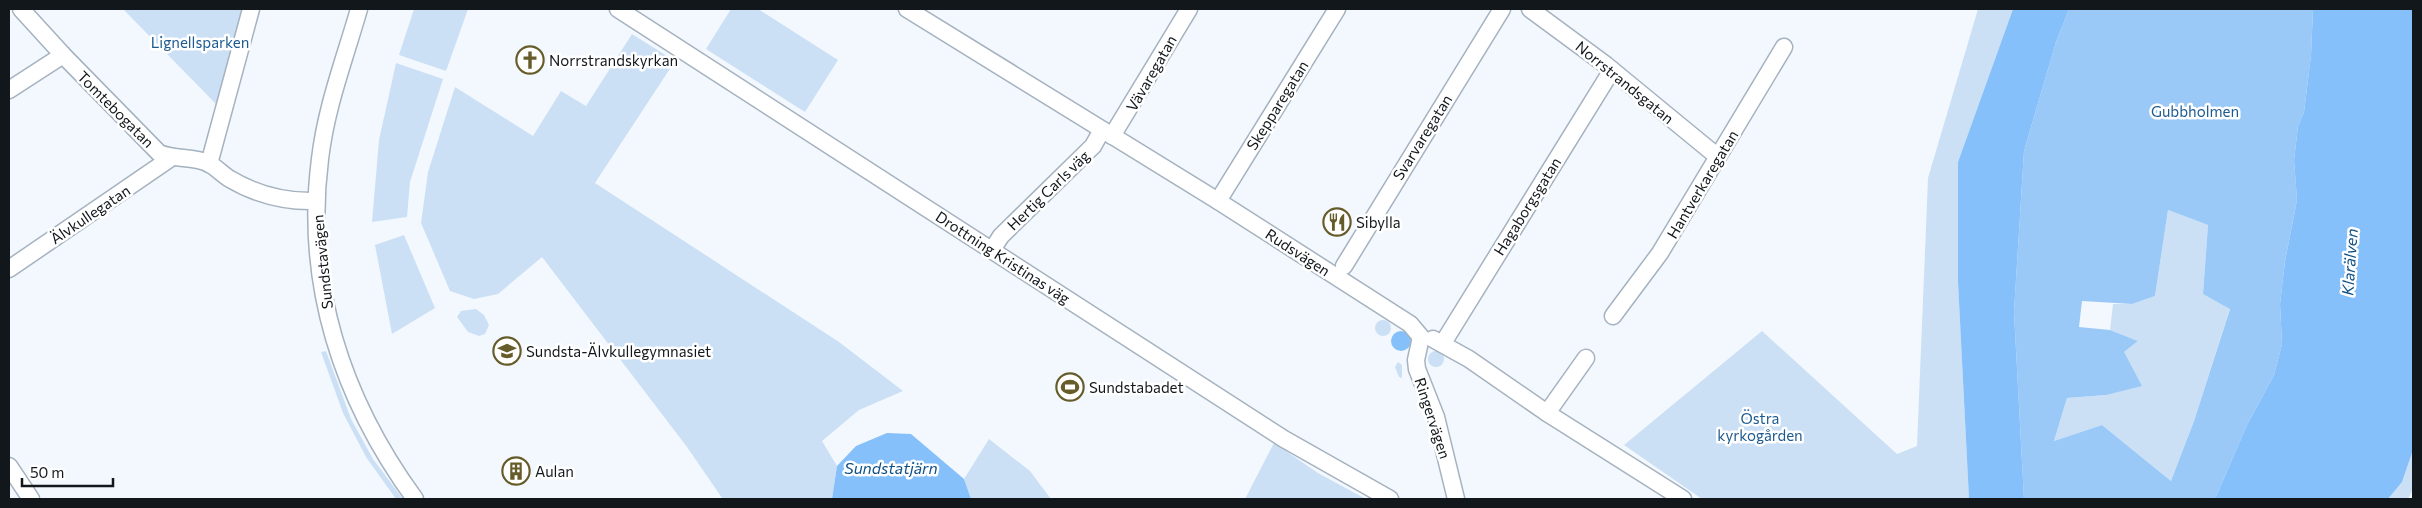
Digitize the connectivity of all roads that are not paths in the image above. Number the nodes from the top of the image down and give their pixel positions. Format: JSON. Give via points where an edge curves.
{"nodes":[{"id":1,"x":21,"y":9,"type":"edge"},
{"id":2,"x":251,"y":9,"type":"edge"},
{"id":3,"x":359,"y":9,"type":"edge"},
{"id":4,"x":618,"y":9,"type":"edge"},
{"id":5,"x":907,"y":9,"type":"edge"},
{"id":6,"x":1189,"y":9,"type":"edge"},
{"id":7,"x":1337,"y":9,"type":"edge"},
{"id":8,"x":1502,"y":9,"type":"edge"},
{"id":9,"x":1530,"y":9,"type":"edge"},
{"id":10,"x":1784,"y":47,"type":"dead end"},
{"id":11,"x":63,"y":55,"type":"junction"},
{"id":12,"x":1612,"y":70,"type":"junction"},
{"id":13,"x":9,"y":90,"type":"edge"},
{"id":14,"x":1107,"y":133,"type":"junction"},
{"id":15,"x":1718,"y":157,"type":"junction"},
{"id":16,"x":171,"y":158,"type":"junction"},
{"id":17,"x":209,"y":164,"type":"junction"},
{"id":18,"x":316,"y":201,"type":"junction"},
{"id":19,"x":1218,"y":201,"type":"junction"},
{"id":20,"x":992,"y":250,"type":"junction"},
{"id":21,"x":1344,"y":266,"type":"dead end"},
{"id":22,"x":9,"y":269,"type":"edge"},
{"id":23,"x":1613,"y":316,"type":"dead end"},
{"id":24,"x":1421,"y":337,"type":"junction"},
{"id":25,"x":1443,"y":343,"type":"junction"},
{"id":26,"x":1586,"y":358,"type":"dead end"},
{"id":27,"x":1547,"y":413,"type":"junction"},
{"id":28,"x":9,"y":466,"type":"edge"},
{"id":29,"x":31,"y":499,"type":"edge"},
{"id":30,"x":415,"y":499,"type":"edge"},
{"id":31,"x":1390,"y":499,"type":"edge"},
{"id":32,"x":1453,"y":499,"type":"edge"},
{"id":33,"x":1683,"y":499,"type":"edge"}],
"edges":[{"from":1,"to":11,"type":"street","name":"Tomtebogatan"},
{"from":2,"to":17,"type":"street"},
{"from":3,"to":18,"type":"street","name":"Sundstavägen","via":[[324,135]]},
{"from":4,"to":20,"type":"street","name":"Drottning Kristinas väg"},
{"from":5,"to":14,"type":"street","name":"Rudsvägen"},
{"from":6,"to":14,"type":"street","name":"Vävaregatan"},
{"from":7,"to":19,"type":"street","name":"Skepparegatan"},
{"from":8,"to":21,"type":"street","name":"Svarvaregatan"},
{"from":9,"to":12,"type":"street","name":"Norrstrandsgatan"},
{"from":10,"to":15,"type":"street","name":"Hantverkaregatan"},
{"from":11,"to":13,"type":"street"},
{"from":11,"to":16,"type":"street","name":"Tomtebogatan","via":[[159,153]]},
{"from":12,"to":15,"type":"street","name":"Norrstrandsgatan"},
{"from":12,"to":25,"type":"street","name":"Hagaborgsgatan"},
{"from":14,"to":19,"type":"street","name":"Rudsvägen"},
{"from":14,"to":20,"type":"street","name":"Hertig Carls väg","via":[[1001,236]]},
{"from":15,"to":23,"type":"street","name":"Hantverkaregatan","via":[[1660,253]]},
{"from":16,"to":17,"type":"street","name":"Tomtebogatan"},
{"from":16,"to":22,"type":"street","name":"Älvkullegatan"},
{"from":17,"to":18,"type":"street","name":"Tomtebogatan","via":[[259,193],[295,202]]},
{"from":18,"to":30,"type":"street","name":"Sundstavägen","via":[[319,261],[333,340],[375,439]]},
{"from":19,"to":24,"type":"street","name":"Rudsvägen","via":[[1410,324]]},
{"from":20,"to":31,"type":"street","name":"Drottning Kristinas väg","via":[[1284,438]]},
{"from":24,"to":25,"type":"street","name":"Rudsvägen"},
{"from":24,"to":32,"type":"street","name":"Ringervägen","via":[[1416,360],[1431,401]]},
{"from":25,"to":27,"type":"street","name":"Rudsvägen"},
{"from":26,"to":27,"type":"street"},
{"from":27,"to":33,"type":"street","name":"Rudsvägen"},
{"from":28,"to":29,"type":"street"}]}
